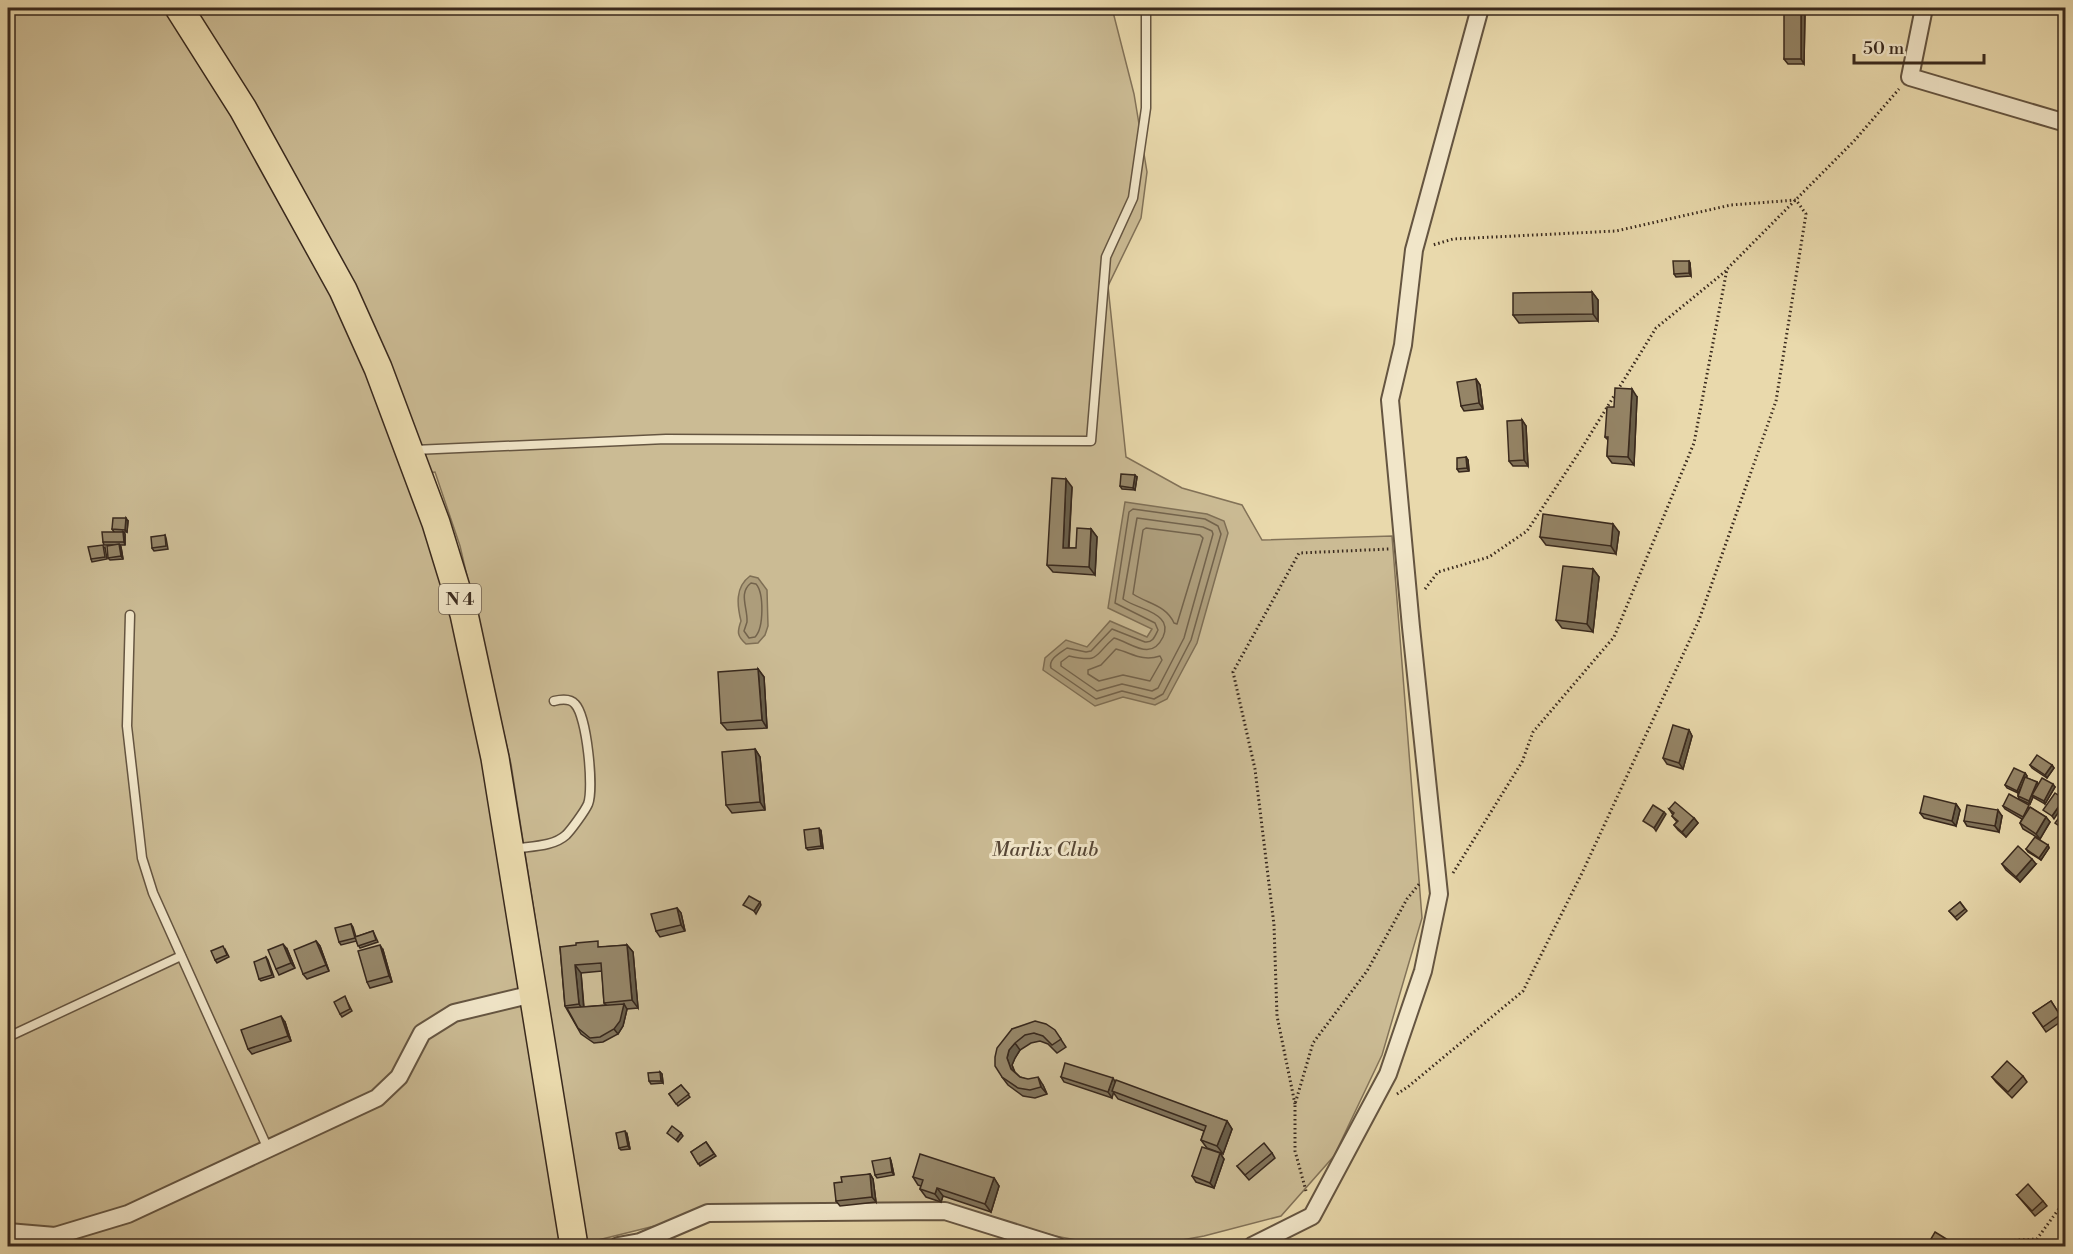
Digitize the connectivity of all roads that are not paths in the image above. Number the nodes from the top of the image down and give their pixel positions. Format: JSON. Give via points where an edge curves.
{"nodes":[{"id":1,"x":178,"y":8,"type":"edge"},
{"id":2,"x":1146,"y":8,"type":"edge"},
{"id":3,"x":1480,"y":8,"type":"edge"},
{"id":4,"x":1924,"y":8,"type":"edge"},
{"id":5,"x":2066,"y":123,"type":"edge"},
{"id":6,"x":410,"y":450,"type":"junction"},
{"id":7,"x":130,"y":615,"type":"dead end"},
{"id":8,"x":554,"y":701,"type":"dead end"},
{"id":9,"x":510,"y":849,"type":"junction"},
{"id":10,"x":181,"y":956,"type":"junction"},
{"id":11,"x":533,"y":994,"type":"junction"},
{"id":12,"x":8,"y":1038,"type":"edge"},
{"id":13,"x":268,"y":1149,"type":"junction"},
{"id":14,"x":8,"y":1232,"type":"edge"},
{"id":15,"x":574,"y":1246,"type":"edge"},
{"id":16,"x":618,"y":1246,"type":"edge"},
{"id":17,"x":1057,"y":1246,"type":"edge"},
{"id":18,"x":1252,"y":1246,"type":"edge"}],
"edges":[{"from":1,"to":6,"type":"main road","number":"N 4","via":[[243,109],[343,290]]},
{"from":2,"to":6,"type":"lane","via":[[1146,108],[1133,198],[1106,256],[1091,441],[666,439]]},
{"from":3,"to":18,"type":"street","via":[[1414,250],[1404,345],[1390,400],[1439,894],[1423,971],[1388,1074],[1312,1216]]},
{"from":4,"to":5,"type":"street","via":[[1910,77]]},
{"from":6,"to":9,"type":"main road","number":"N 4","via":[[464,614]]},
{"from":7,"to":10,"type":"lane","via":[[127,726],[142,858]]},
{"from":8,"to":9,"type":"lane","via":[[575,703],[582,716],[591,779],[588,804],[566,835],[549,844]]},
{"from":9,"to":11,"type":"main road","number":"N 4"},
{"from":10,"to":12,"type":"lane"},
{"from":10,"to":13,"type":"lane"},
{"from":11,"to":13,"type":"street","via":[[454,1013],[422,1033],[399,1077],[377,1098]]},
{"from":11,"to":15,"type":"main road","number":"N 4"},
{"from":13,"to":14,"type":"street","via":[[128,1214],[55,1236]]},
{"from":16,"to":17,"type":"street","via":[[640,1242],[708,1213],[933,1211],[945,1211]]}]}
